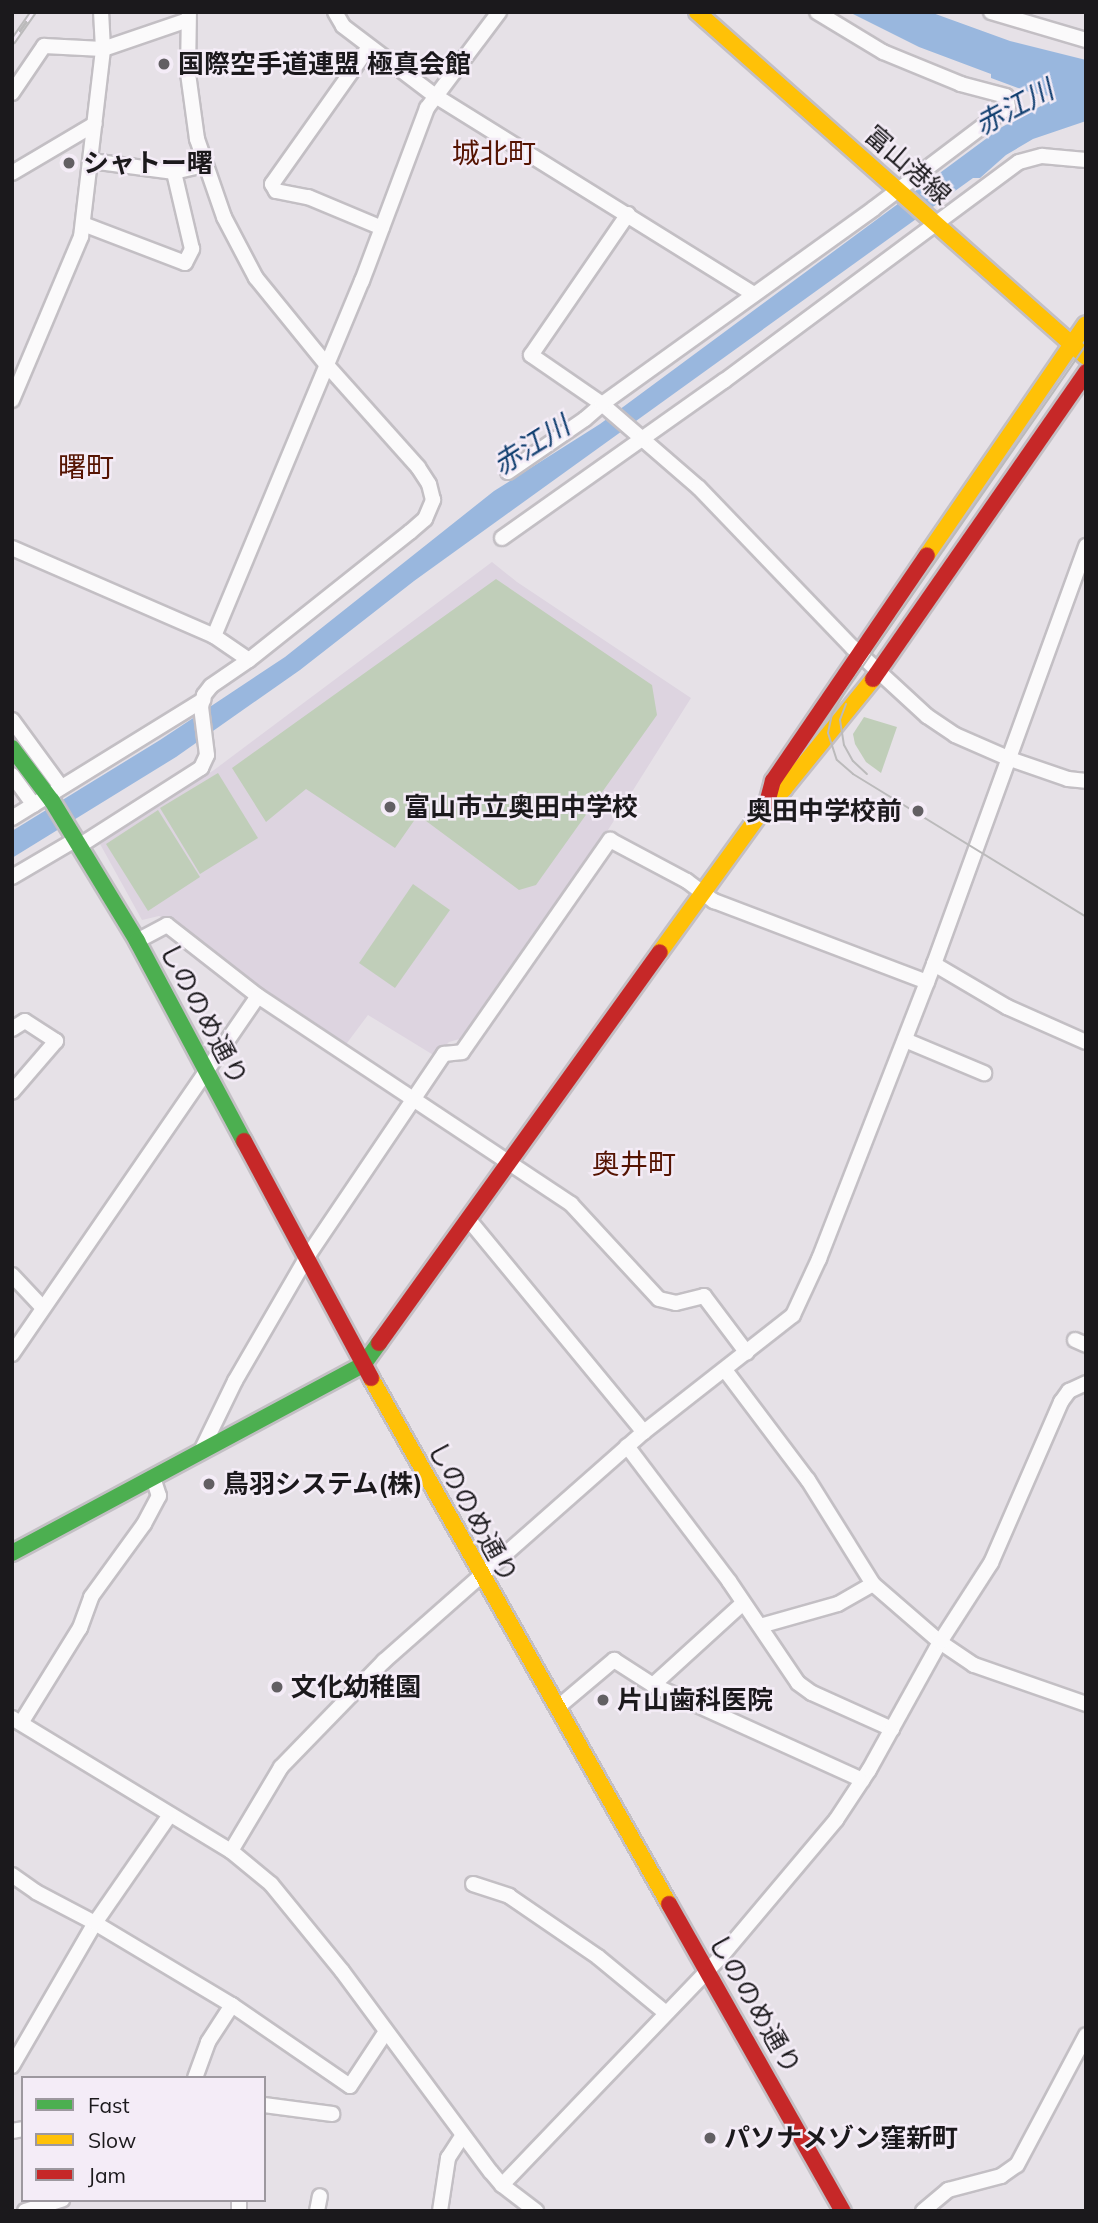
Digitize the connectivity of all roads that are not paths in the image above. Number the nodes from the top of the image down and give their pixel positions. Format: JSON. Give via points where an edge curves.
{"nodes":[{"id":1,"x":101,"y":12,"type":"edge"},
{"id":2,"x":335,"y":12,"type":"edge"},
{"id":3,"x":499,"y":12,"type":"edge"},
{"id":4,"x":696,"y":12,"type":"edge"},
{"id":5,"x":817,"y":12,"type":"edge"},
{"id":6,"x":990,"y":12,"type":"edge"},
{"id":7,"x":188,"y":16,"type":"edge"},
{"id":8,"x":1086,"y":40,"type":"edge"},
{"id":9,"x":369,"y":47,"type":"junction"},
{"id":10,"x":103,"y":49,"type":"junction"},
{"id":11,"x":12,"y":93,"type":"edge"},
{"id":12,"x":435,"y":95,"type":"junction"},
{"id":13,"x":94,"y":124,"type":"junction"},
{"id":14,"x":1086,"y":160,"type":"edge"},
{"id":15,"x":91,"y":161,"type":"junction"},
{"id":16,"x":204,"y":165,"type":"junction"},
{"id":17,"x":174,"y":172,"type":"junction"},
{"id":18,"x":12,"y":173,"type":"edge"},
{"id":19,"x":901,"y":191,"type":"junction"},
{"id":20,"x":628,"y":214,"type":"junction"},
{"id":21,"x":934,"y":221,"type":"junction"},
{"id":22,"x":83,"y":224,"type":"junction"},
{"id":23,"x":382,"y":228,"type":"junction"},
{"id":24,"x":754,"y":294,"type":"junction"},
{"id":25,"x":1086,"y":324,"type":"edge"},
{"id":26,"x":1073,"y":345,"type":"junction"},
{"id":27,"x":1086,"y":357,"type":"edge"},
{"id":28,"x":326,"y":364,"type":"junction"},
{"id":29,"x":1086,"y":372,"type":"edge"},
{"id":30,"x":12,"y":400,"type":"edge"},
{"id":31,"x":605,"y":407,"type":"junction"},
{"id":32,"x":637,"y":434,"type":"junction"},
{"id":33,"x":508,"y":472,"type":"dead end"},
{"id":34,"x":502,"y":538,"type":"dead end"},
{"id":35,"x":1086,"y":546,"type":"edge"},
{"id":36,"x":12,"y":548,"type":"edge"},
{"id":37,"x":215,"y":636,"type":"junction"},
{"id":38,"x":859,"y":654,"type":"junction"},
{"id":39,"x":249,"y":660,"type":"junction"},
{"id":40,"x":878,"y":673,"type":"junction"},
{"id":41,"x":202,"y":703,"type":"junction"},
{"id":42,"x":12,"y":720,"type":"edge"},
{"id":43,"x":12,"y":748,"type":"edge"},
{"id":44,"x":1010,"y":759,"type":"junction"},
{"id":45,"x":12,"y":775,"type":"edge"},
{"id":46,"x":1086,"y":781,"type":"edge"},
{"id":47,"x":54,"y":795,"type":"junction"},
{"id":48,"x":34,"y":805,"type":"junction"},
{"id":49,"x":765,"y":807,"type":"junction"},
{"id":50,"x":12,"y":818,"type":"edge"},
{"id":51,"x":74,"y":840,"type":"junction"},
{"id":52,"x":12,"y":877,"type":"edge"},
{"id":53,"x":704,"y":893,"type":"junction"},
{"id":54,"x":137,"y":941,"type":"junction"},
{"id":55,"x":934,"y":964,"type":"junction"},
{"id":56,"x":927,"y":982,"type":"junction"},
{"id":57,"x":258,"y":996,"type":"junction"},
{"id":58,"x":12,"y":1029,"type":"edge"},
{"id":59,"x":905,"y":1040,"type":"junction"},
{"id":60,"x":1086,"y":1042,"type":"edge"},
{"id":61,"x":206,"y":1072,"type":"junction"},
{"id":62,"x":984,"y":1073,"type":"dead end"},
{"id":63,"x":12,"y":1092,"type":"edge"},
{"id":64,"x":414,"y":1098,"type":"junction"},
{"id":65,"x":510,"y":1163,"type":"junction"},
{"id":66,"x":469,"y":1220,"type":"junction"},
{"id":67,"x":307,"y":1257,"type":"junction"},
{"id":68,"x":12,"y":1275,"type":"edge"},
{"id":69,"x":43,"y":1308,"type":"junction"},
{"id":70,"x":747,"y":1353,"type":"junction"},
{"id":71,"x":12,"y":1354,"type":"edge"},
{"id":72,"x":363,"y":1365,"type":"junction"},
{"id":73,"x":725,"y":1370,"type":"junction"},
{"id":74,"x":1086,"y":1383,"type":"edge"},
{"id":75,"x":644,"y":1432,"type":"junction"},
{"id":76,"x":628,"y":1446,"type":"junction"},
{"id":77,"x":201,"y":1451,"type":"junction"},
{"id":78,"x":153,"y":1477,"type":"junction"},
{"id":79,"x":12,"y":1553,"type":"edge"},
{"id":80,"x":480,"y":1574,"type":"junction"},
{"id":81,"x":873,"y":1584,"type":"junction"},
{"id":82,"x":743,"y":1603,"type":"junction"},
{"id":83,"x":760,"y":1626,"type":"junction"},
{"id":84,"x":940,"y":1642,"type":"junction"},
{"id":85,"x":653,"y":1685,"type":"junction"},
{"id":86,"x":1086,"y":1704,"type":"edge"},
{"id":87,"x":557,"y":1708,"type":"junction"},
{"id":88,"x":16,"y":1721,"type":"edge"},
{"id":89,"x":892,"y":1729,"type":"junction"},
{"id":90,"x":862,"y":1780,"type":"junction"},
{"id":91,"x":169,"y":1815,"type":"junction"},
{"id":92,"x":231,"y":1851,"type":"junction"},
{"id":93,"x":12,"y":1875,"type":"edge"},
{"id":94,"x":473,"y":1884,"type":"dead end"},
{"id":95,"x":95,"y":1923,"type":"junction"},
{"id":96,"x":707,"y":1971,"type":"junction"},
{"id":97,"x":232,"y":2005,"type":"junction"},
{"id":98,"x":666,"y":2013,"type":"junction"},
{"id":99,"x":385,"y":2033,"type":"junction"},
{"id":100,"x":1086,"y":2035,"type":"edge"},
{"id":101,"x":12,"y":2066,"type":"edge"},
{"id":102,"x":196,"y":2076,"type":"edge"},
{"id":103,"x":266,"y":2105,"type":"edge"},
{"id":104,"x":332,"y":2114,"type":"dead end"},
{"id":105,"x":463,"y":2135,"type":"junction"},
{"id":106,"x":502,"y":2185,"type":"junction"},
{"id":107,"x":55,"y":2202,"type":"edge"},
{"id":108,"x":25,"y":2211,"type":"edge"},
{"id":109,"x":440,"y":2211,"type":"edge"},
{"id":110,"x":536,"y":2211,"type":"edge"},
{"id":111,"x":843,"y":2211,"type":"edge"},
{"id":112,"x":923,"y":2211,"type":"edge"}],
"edges":[{"from":1,"to":10,"type":"street"},
{"from":2,"to":9,"type":"street","via":[[343,26]]},
{"from":3,"to":12,"type":"street"},
{"from":4,"to":19,"type":"street","name":"富山港線"},
{"from":5,"to":19,"type":"street","via":[[883,52],[961,84],[1006,96],[1008,107]]},
{"from":6,"to":8,"type":"street"},
{"from":7,"to":10,"type":"street"},
{"from":7,"to":16,"type":"street","via":[[188,73]]},
{"from":9,"to":12,"type":"street"},
{"from":9,"to":23,"type":"street","via":[[272,184],[276,191],[308,197]]},
{"from":10,"to":11,"type":"street","via":[[44,46]]},
{"from":10,"to":13,"type":"street"},
{"from":12,"to":20,"type":"street"},
{"from":12,"to":23,"type":"street"},
{"from":13,"to":15,"type":"street"},
{"from":13,"to":18,"type":"street"},
{"from":14,"to":21,"type":"street","via":[[1042,156],[1019,162]]},
{"from":15,"to":17,"type":"street"},
{"from":15,"to":22,"type":"street"},
{"from":16,"to":17,"type":"street"},
{"from":16,"to":28,"type":"street","via":[[224,217],[256,278]]},
{"from":17,"to":22,"type":"street","via":[[192,249],[185,262]]},
{"from":19,"to":21,"type":"street","name":"富山港線"},
{"from":19,"to":24,"type":"street"},
{"from":20,"to":24,"type":"street"},
{"from":20,"to":31,"type":"street","via":[[531,355]]},
{"from":21,"to":26,"type":"street","name":"富山港線"},
{"from":21,"to":32,"type":"street"},
{"from":22,"to":30,"type":"street"},
{"from":23,"to":28,"type":"street"},
{"from":24,"to":31,"type":"street"},
{"from":25,"to":26,"type":"street"},
{"from":26,"to":27,"type":"street","name":"富山港線"},
{"from":26,"to":38,"type":"street"},
{"from":28,"to":37,"type":"street"},
{"from":28,"to":39,"type":"street","via":[[418,467],[433,500],[425,519]]},
{"from":29,"to":40,"type":"street"},
{"from":31,"to":32,"type":"street"},
{"from":31,"to":33,"type":"street"},
{"from":32,"to":34,"type":"street"},
{"from":32,"to":38,"type":"street","via":[[728,514]]},
{"from":35,"to":44,"type":"street"},
{"from":36,"to":37,"type":"street"},
{"from":37,"to":39,"type":"street"},
{"from":38,"to":40,"type":"street"},
{"from":38,"to":49,"type":"street","via":[[773,781]]},
{"from":39,"to":41,"type":"street","via":[[211,686]]},
{"from":40,"to":44,"type":"street","via":[[955,735]]},
{"from":40,"to":49,"type":"street"},
{"from":41,"to":47,"type":"street"},
{"from":41,"to":51,"type":"street","via":[[206,755],[201,768]]},
{"from":42,"to":47,"type":"street"},
{"from":43,"to":47,"type":"street","name":"しののめ通り"},
{"from":44,"to":46,"type":"street"},
{"from":44,"to":55,"type":"street"},
{"from":45,"to":48,"type":"street"},
{"from":47,"to":48,"type":"street"},
{"from":47,"to":51,"type":"street","name":"しののめ通り"},
{"from":48,"to":50,"type":"street"},
{"from":49,"to":53,"type":"street"},
{"from":51,"to":52,"type":"street"},
{"from":51,"to":54,"type":"street","name":"しののめ通り"},
{"from":53,"to":56,"type":"street","via":[[713,901]]},
{"from":53,"to":64,"type":"street","via":[[610,840],[461,1052],[444,1054]]},
{"from":53,"to":65,"type":"street"},
{"from":54,"to":57,"type":"street","via":[[167,925]]},
{"from":54,"to":61,"type":"street","name":"しののめ通り"},
{"from":55,"to":56,"type":"street"},
{"from":55,"to":60,"type":"street","via":[[1007,1007]]},
{"from":56,"to":59,"type":"street"},
{"from":57,"to":61,"type":"street"},
{"from":57,"to":64,"type":"street"},
{"from":58,"to":63,"type":"street","via":[[25,1020],[56,1041]]},
{"from":59,"to":62,"type":"street"},
{"from":59,"to":70,"type":"street","via":[[793,1315]]},
{"from":61,"to":67,"type":"street","name":"しののめ通り"},
{"from":61,"to":69,"type":"street"},
{"from":64,"to":65,"type":"street"},
{"from":64,"to":67,"type":"street"},
{"from":65,"to":66,"type":"street"},
{"from":65,"to":70,"type":"street","via":[[570,1204],[659,1299],[676,1303],[704,1296]]},
{"from":66,"to":72,"type":"street"},
{"from":66,"to":75,"type":"street"},
{"from":67,"to":72,"type":"street","name":"しののめ通り"},
{"from":67,"to":77,"type":"street","via":[[235,1381]]},
{"from":68,"to":69,"type":"street"},
{"from":69,"to":71,"type":"street"},
{"from":70,"to":73,"type":"street"},
{"from":72,"to":77,"type":"street"},
{"from":72,"to":80,"type":"street","name":"しののめ通り"},
{"from":73,"to":75,"type":"street"},
{"from":73,"to":81,"type":"street","via":[[808,1480]]},
{"from":74,"to":84,"type":"street","via":[[1069,1391],[1061,1402],[992,1563]]},
{"from":75,"to":76,"type":"street"},
{"from":76,"to":80,"type":"street"},
{"from":76,"to":82,"type":"street"},
{"from":77,"to":78,"type":"street"},
{"from":78,"to":79,"type":"street"},
{"from":78,"to":88,"type":"street","via":[[159,1496],[145,1524],[91,1597],[80,1628]]},
{"from":80,"to":87,"type":"street","name":"しののめ通り"},
{"from":80,"to":92,"type":"street","via":[[384,1661],[281,1767]]},
{"from":81,"to":83,"type":"street","via":[[838,1604]]},
{"from":81,"to":84,"type":"street"},
{"from":82,"to":83,"type":"street"},
{"from":82,"to":85,"type":"street"},
{"from":83,"to":89,"type":"street","via":[[798,1683]]},
{"from":84,"to":86,"type":"street","via":[[974,1665]]},
{"from":84,"to":89,"type":"street"},
{"from":85,"to":87,"type":"street","via":[[614,1660]]},
{"from":85,"to":90,"type":"street"},
{"from":87,"to":96,"type":"street","name":"しののめ通り"},
{"from":88,"to":91,"type":"street"},
{"from":89,"to":90,"type":"street"},
{"from":90,"to":96,"type":"street","via":[[836,1821]]},
{"from":91,"to":92,"type":"street"},
{"from":91,"to":95,"type":"street"},
{"from":92,"to":99,"type":"street","via":[[271,1884],[342,1970]]},
{"from":93,"to":95,"type":"street"},
{"from":94,"to":98,"type":"street","via":[[509,1896]]},
{"from":95,"to":97,"type":"street"},
{"from":95,"to":101,"type":"street"},
{"from":96,"to":98,"type":"street"},
{"from":96,"to":111,"type":"street","name":"しののめ通り"},
{"from":97,"to":99,"type":"street","via":[[350,2086]]},
{"from":97,"to":102,"type":"street","via":[[208,2042]]},
{"from":98,"to":106,"type":"street"},
{"from":99,"to":105,"type":"street"},
{"from":100,"to":112,"type":"street","via":[[1017,2165],[1002,2176],[948,2190]]},
{"from":103,"to":104,"type":"street"},
{"from":105,"to":106,"type":"street"},
{"from":105,"to":109,"type":"street","via":[[448,2158]]},
{"from":106,"to":110,"type":"street"},
{"from":107,"to":108,"type":"street"}]}
